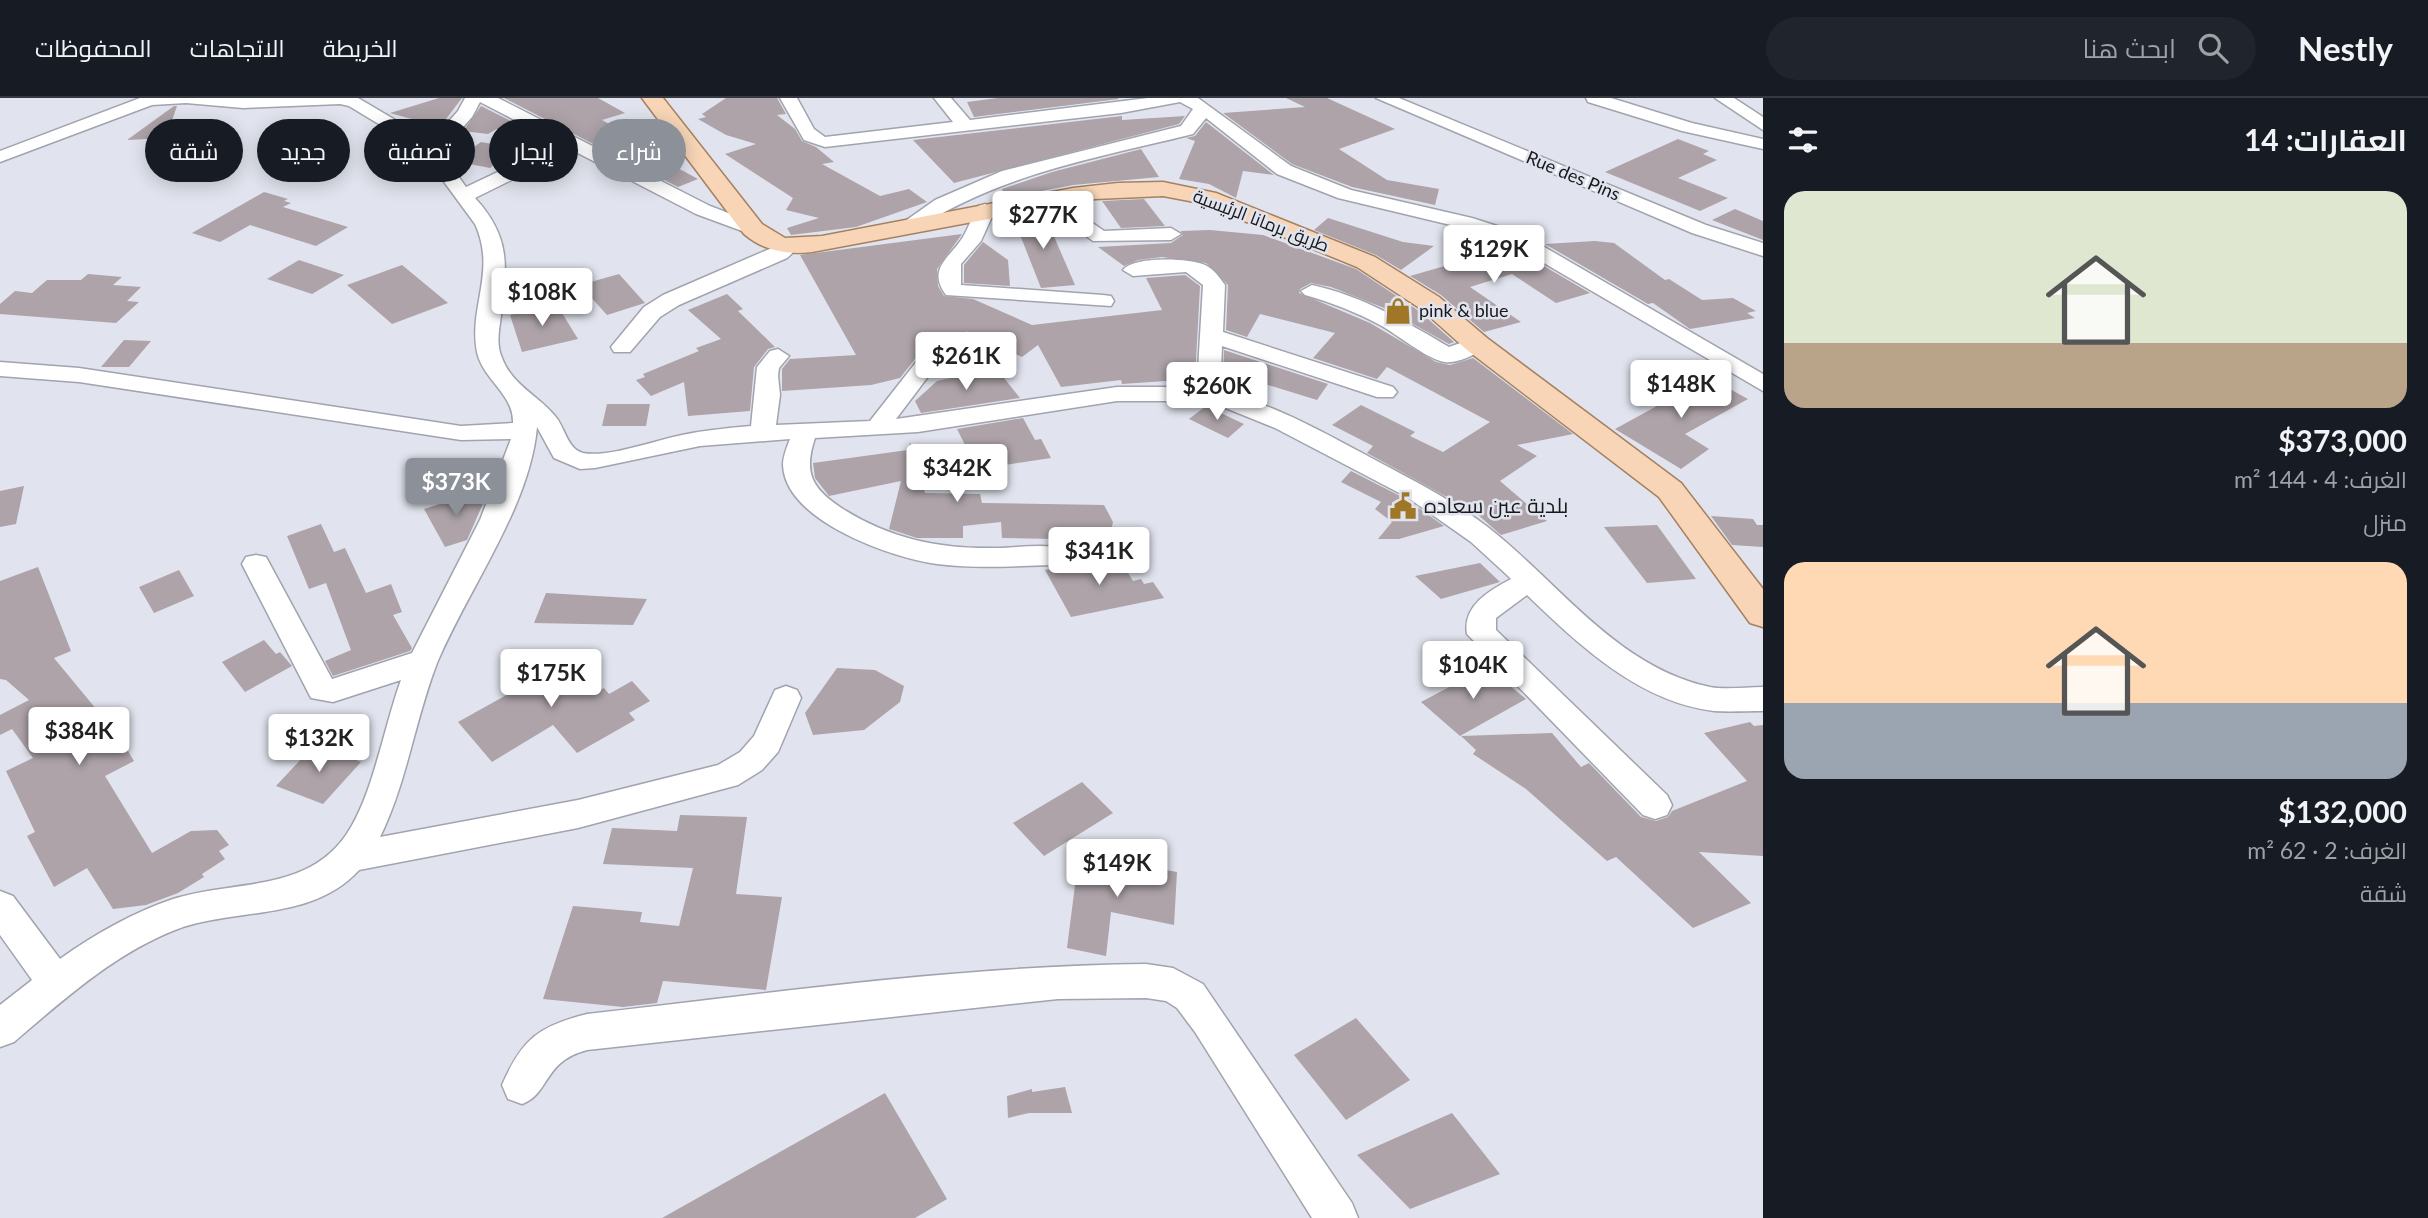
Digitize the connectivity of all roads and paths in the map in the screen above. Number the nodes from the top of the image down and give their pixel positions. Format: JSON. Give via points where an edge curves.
{"nodes":[{"id":1,"x":186,"y":98,"type":"edge"},
{"id":2,"x":473,"y":98,"type":"edge"},
{"id":3,"x":485,"y":98,"type":"edge"},
{"id":4,"x":652,"y":98,"type":"edge"},
{"id":5,"x":788,"y":98,"type":"edge"},
{"id":6,"x":942,"y":98,"type":"edge"},
{"id":7,"x":1042,"y":98,"type":"edge"},
{"id":8,"x":1175,"y":98,"type":"edge"},
{"id":9,"x":1384,"y":98,"type":"edge"},
{"id":10,"x":1594,"y":98,"type":"edge"},
{"id":11,"x":1723,"y":98,"type":"edge"},
{"id":12,"x":1194,"y":102,"type":"edge"},
{"id":13,"x":1040,"y":117,"type":"junction"},
{"id":14,"x":379,"y":119,"type":"edge"},
{"id":15,"x":461,"y":119,"type":"edge"},
{"id":16,"x":524,"y":119,"type":"edge"},
{"id":17,"x":964,"y":124,"type":"junction"},
{"id":18,"x":1763,"y":125,"type":"edge"},
{"id":19,"x":1723,"y":137,"type":"junction"},
{"id":20,"x":1763,"y":144,"type":"edge"},
{"id":21,"x":578,"y":148,"type":"edge"},
{"id":22,"x":0,"y":157,"type":"edge"},
{"id":23,"x":1763,"y":164,"type":"edge"},
{"id":24,"x":453,"y":182,"type":"edge"},
{"id":25,"x":492,"y":182,"type":"edge"},
{"id":26,"x":463,"y":196,"type":"junction"},
{"id":27,"x":1051,"y":200,"type":"junction"},
{"id":28,"x":985,"y":211,"type":"junction"},
{"id":29,"x":911,"y":224,"type":"junction"},
{"id":30,"x":753,"y":229,"type":"junction"},
{"id":31,"x":1171,"y":234,"type":"dead end"},
{"id":32,"x":790,"y":246,"type":"junction"},
{"id":33,"x":1763,"y":250,"type":"edge"},
{"id":34,"x":1133,"y":270,"type":"dead end"},
{"id":35,"x":1312,"y":291,"type":"dead end"},
{"id":36,"x":1102,"y":301,"type":"dead end"},
{"id":37,"x":1213,"y":336,"type":"junction"},
{"id":38,"x":1477,"y":344,"type":"junction"},
{"id":39,"x":622,"y":346,"type":"dead end"},
{"id":40,"x":778,"y":356,"type":"dead end"},
{"id":41,"x":925,"y":366,"type":"dead end"},
{"id":42,"x":0,"y":369,"type":"edge"},
{"id":43,"x":1763,"y":384,"type":"edge"},
{"id":44,"x":1385,"y":392,"type":"dead end"},
{"id":45,"x":1208,"y":395,"type":"junction"},
{"id":46,"x":520,"y":397,"type":"junction"},
{"id":47,"x":877,"y":428,"type":"junction"},
{"id":48,"x":526,"y":429,"type":"junction"},
{"id":49,"x":804,"y":432,"type":"junction"},
{"id":50,"x":762,"y":435,"type":"junction"},
{"id":51,"x":1055,"y":556,"type":"dead end"},
{"id":52,"x":257,"y":564,"type":"dead end"},
{"id":53,"x":1531,"y":581,"type":"junction"},
{"id":54,"x":1763,"y":614,"type":"edge"},
{"id":55,"x":423,"y":661,"type":"junction"},
{"id":56,"x":786,"y":698,"type":"dead end"},
{"id":57,"x":1763,"y":699,"type":"edge"},
{"id":58,"x":1655,"y":805,"type":"dead end"},
{"id":59,"x":349,"y":857,"type":"junction"},
{"id":60,"x":0,"y":907,"type":"edge"},
{"id":61,"x":56,"y":983,"type":"junction"},
{"id":62,"x":0,"y":1029,"type":"edge"},
{"id":63,"x":522,"y":1085,"type":"dead end"},
{"id":64,"x":1337,"y":1218,"type":"edge"}],
"edges":[{"from":1,"to":14,"type":"street","via":[[243,103],[347,100]]},
{"from":1,"to":22,"type":"street","via":[[135,104]]},
{"from":2,"to":15,"type":"street"},
{"from":3,"to":16,"type":"street"},
{"from":4,"to":30,"type":"main road"},
{"from":5,"to":17,"type":"street","via":[[800,114],[801,125],[820,141]]},
{"from":6,"to":17,"type":"street"},
{"from":7,"to":13,"type":"street"},
{"from":8,"to":13,"type":"street"},
{"from":9,"to":33,"type":"street","name":"Rue des Pins","via":[[1699,229]]},
{"from":10,"to":19,"type":"street"},
{"from":11,"to":18,"type":"street"},
{"from":12,"to":29,"type":"street","via":[[1194,125],[1187,130],[1098,148],[984,185],[938,205]]},
{"from":12,"to":43,"type":"street","via":[[1275,165],[1306,181],[1515,238]]},
{"from":13,"to":17,"type":"street"},
{"from":19,"to":20,"type":"street"},
{"from":19,"to":23,"type":"street"},
{"from":21,"to":30,"type":"street"},
{"from":24,"to":26,"type":"street"},
{"from":25,"to":26,"type":"street"},
{"from":26,"to":46,"type":"street","via":[[483,217],[495,240],[488,350],[495,369]]},
{"from":27,"to":28,"type":"main road","name":"طريق برمانا الرئيسية"},
{"from":27,"to":31,"type":"street","via":[[1100,237]]},
{"from":27,"to":38,"type":"main road","name":"طريق برمانا الرئيسية","via":[[1136,188],[1173,189],[1208,198],[1366,262],[1430,303]]},
{"from":28,"to":29,"type":"main road","name":"طريق برمانا الرئيسية"},
{"from":28,"to":36,"type":"street","via":[[971,241],[951,263],[953,291]]},
{"from":29,"to":32,"type":"main road","name":"طريق برمانا الرئيسية"},
{"from":30,"to":32,"type":"main road","via":[[772,242]]},
{"from":32,"to":39,"type":"street","via":[[671,300],[652,312]]},
{"from":34,"to":37,"type":"street","via":[[1175,265],[1207,273],[1214,285]]},
{"from":35,"to":38,"type":"street","via":[[1387,320],[1448,356]]},
{"from":37,"to":44,"type":"street"},
{"from":37,"to":45,"type":"street"},
{"from":38,"to":54,"type":"main road","name":"طريق برمانا الرئيسية","via":[[1670,490]]},
{"from":40,"to":50,"type":"street","via":[[766,376]]},
{"from":41,"to":47,"type":"street"},
{"from":42,"to":48,"type":"street","via":[[92,377],[461,433]]},
{"from":45,"to":47,"type":"street","via":[[1177,391],[1111,395]]},
{"from":45,"to":53,"type":"street","via":[[1292,426],[1442,506]]},
{"from":46,"to":48,"type":"street"},
{"from":46,"to":50,"type":"street","via":[[546,420],[563,453],[580,461],[694,440]]},
{"from":47,"to":49,"type":"street"},
{"from":48,"to":55,"type":"street","via":[[509,481]]},
{"from":49,"to":50,"type":"street"},
{"from":49,"to":51,"type":"street","via":[[796,461],[801,483],[825,510],[858,528],[920,552]]},
{"from":52,"to":55,"type":"street","via":[[322,690],[333,691]]},
{"from":53,"to":57,"type":"street","via":[[1604,649],[1652,679],[1700,697],[1728,702]]},
{"from":53,"to":58,"type":"street","via":[[1484,613],[1479,625],[1482,634]]},
{"from":55,"to":59,"type":"street","via":[[374,815]]},
{"from":56,"to":59,"type":"street","via":[[767,743],[751,761],[727,776],[591,811]]},
{"from":59,"to":61,"type":"street","via":[[330,875],[306,886],[172,915],[123,939]]},
{"from":60,"to":61,"type":"street"},
{"from":61,"to":62,"type":"street"},
{"from":63,"to":64,"type":"street","via":[[547,1046],[587,1032],[960,990],[1058,982],[1163,983],[1182,990],[1208,1019]]}]}
